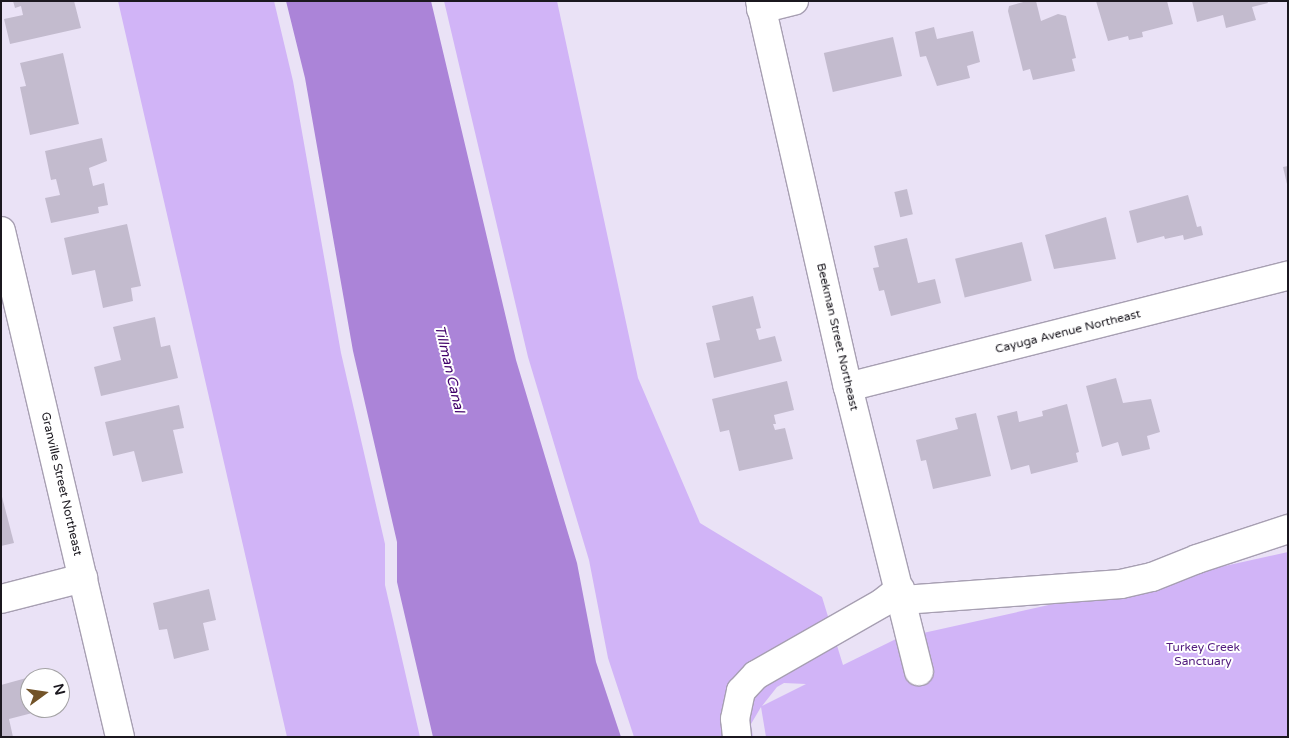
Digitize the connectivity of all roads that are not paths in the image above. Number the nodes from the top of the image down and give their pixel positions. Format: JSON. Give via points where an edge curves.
{"nodes":[{"id":1,"x":794,"y":1,"type":"edge"},
{"id":2,"x":761,"y":5,"type":"edge"},
{"id":3,"x":3,"y":242,"type":"edge"},
{"id":4,"x":1288,"y":276,"type":"edge"},
{"id":5,"x":848,"y":387,"type":"junction"},
{"id":6,"x":1288,"y":529,"type":"edge"},
{"id":7,"x":83,"y":578,"type":"junction"},
{"id":8,"x":902,"y":594,"type":"junction"},
{"id":9,"x":1,"y":599,"type":"edge"},
{"id":10,"x":919,"y":671,"type":"dead end"},
{"id":11,"x":120,"y":737,"type":"edge"},
{"id":12,"x":737,"y":737,"type":"edge"}],
"edges":[{"from":1,"to":2,"type":"street"},
{"from":2,"to":5,"type":"street","name":"Beekman Street Northeast"},
{"from":3,"to":7,"type":"street","name":"Granville Street Northeast"},
{"from":4,"to":5,"type":"street","name":"Cayuga Avenue Northeast"},
{"from":5,"to":8,"type":"street","name":"Beekman Street Northeast"},
{"from":6,"to":8,"type":"street","via":[[1197,558],[1152,577],[1121,584]]},
{"from":7,"to":9,"type":"street"},
{"from":7,"to":11,"type":"street","name":"Granville Street Northeast"},
{"from":8,"to":10,"type":"street","name":"Beekman Street Northeast"},
{"from":8,"to":12,"type":"street","via":[[756,675],[741,691],[735,719]]}]}
